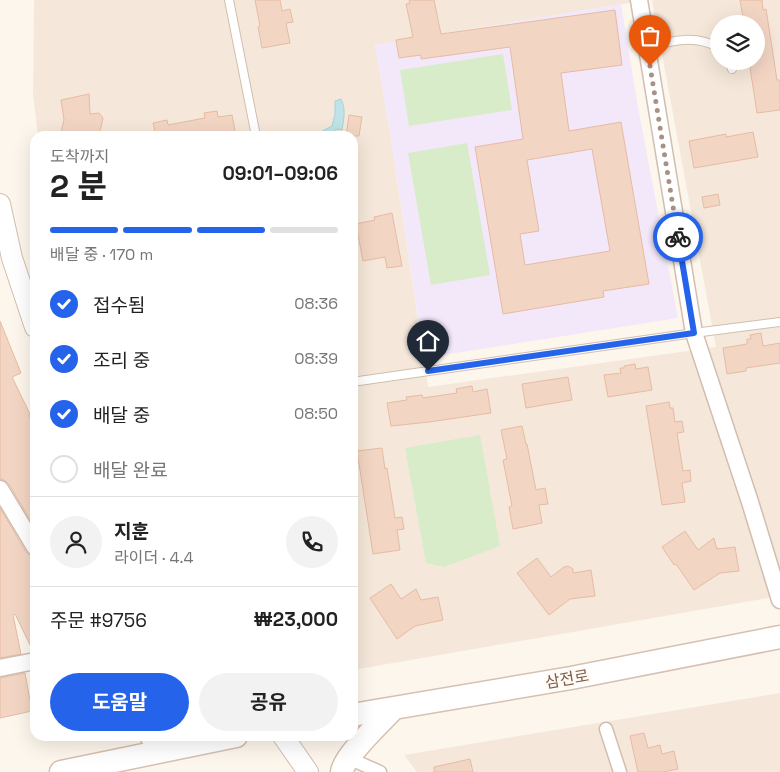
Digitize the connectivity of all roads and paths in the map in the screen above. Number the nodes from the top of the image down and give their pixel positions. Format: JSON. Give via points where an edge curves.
{"nodes":[{"id":1,"x":229,"y":0,"type":"edge"},
{"id":2,"x":639,"y":0,"type":"edge"},
{"id":3,"x":710,"y":43,"type":"edge"},
{"id":4,"x":646,"y":47,"type":"junction"},
{"id":5,"x":255,"y":131,"type":"edge"},
{"id":6,"x":0,"y":204,"type":"edge"},
{"id":7,"x":6,"y":260,"type":"edge"},
{"id":8,"x":30,"y":315,"type":"edge"},
{"id":9,"x":780,"y":322,"type":"edge"},
{"id":10,"x":694,"y":333,"type":"junction"},
{"id":11,"x":358,"y":381,"type":"edge"},
{"id":12,"x":0,"y":490,"type":"edge"},
{"id":13,"x":30,"y":540,"type":"edge"},
{"id":14,"x":780,"y":600,"type":"edge"},
{"id":15,"x":780,"y":637,"type":"edge"},
{"id":16,"x":30,"y":662,"type":"edge"},
{"id":17,"x":0,"y":668,"type":"edge"},
{"id":18,"x":393,"y":709,"type":"junction"},
{"id":19,"x":358,"y":715,"type":"edge"},
{"id":20,"x":606,"y":729,"type":"dead end"},
{"id":21,"x":188,"y":741,"type":"edge"},
{"id":22,"x":286,"y":741,"type":"edge"},
{"id":23,"x":153,"y":744,"type":"edge"},
{"id":24,"x":349,"y":766,"type":"edge"},
{"id":25,"x":61,"y":772,"type":"edge"},
{"id":26,"x":308,"y":772,"type":"edge"},
{"id":27,"x":380,"y":772,"type":"edge"},
{"id":28,"x":620,"y":772,"type":"edge"}],
"edges":[{"from":1,"to":5,"type":"lane"},
{"from":2,"to":4,"type":"street"},
{"from":3,"to":4,"type":"lane","via":[[679,40]]},
{"from":4,"to":10,"type":"street"},
{"from":6,"to":7,"type":"street"},
{"from":7,"to":8,"type":"street"},
{"from":9,"to":10,"type":"lane"},
{"from":10,"to":11,"type":"lane"},
{"from":10,"to":14,"type":"street"},
{"from":12,"to":13,"type":"street"},
{"from":15,"to":18,"type":"main road","name":"삼전로"},
{"from":16,"to":17,"type":"street"},
{"from":18,"to":19,"type":"main road","name":"삼전로"},
{"from":18,"to":24,"type":"main road","via":[[343,767]]},
{"from":20,"to":28,"type":"street"},
{"from":21,"to":23,"type":"main road"},
{"from":22,"to":26,"type":"street"},
{"from":23,"to":25,"type":"main road"},
{"from":24,"to":27,"type":"street"}]}
